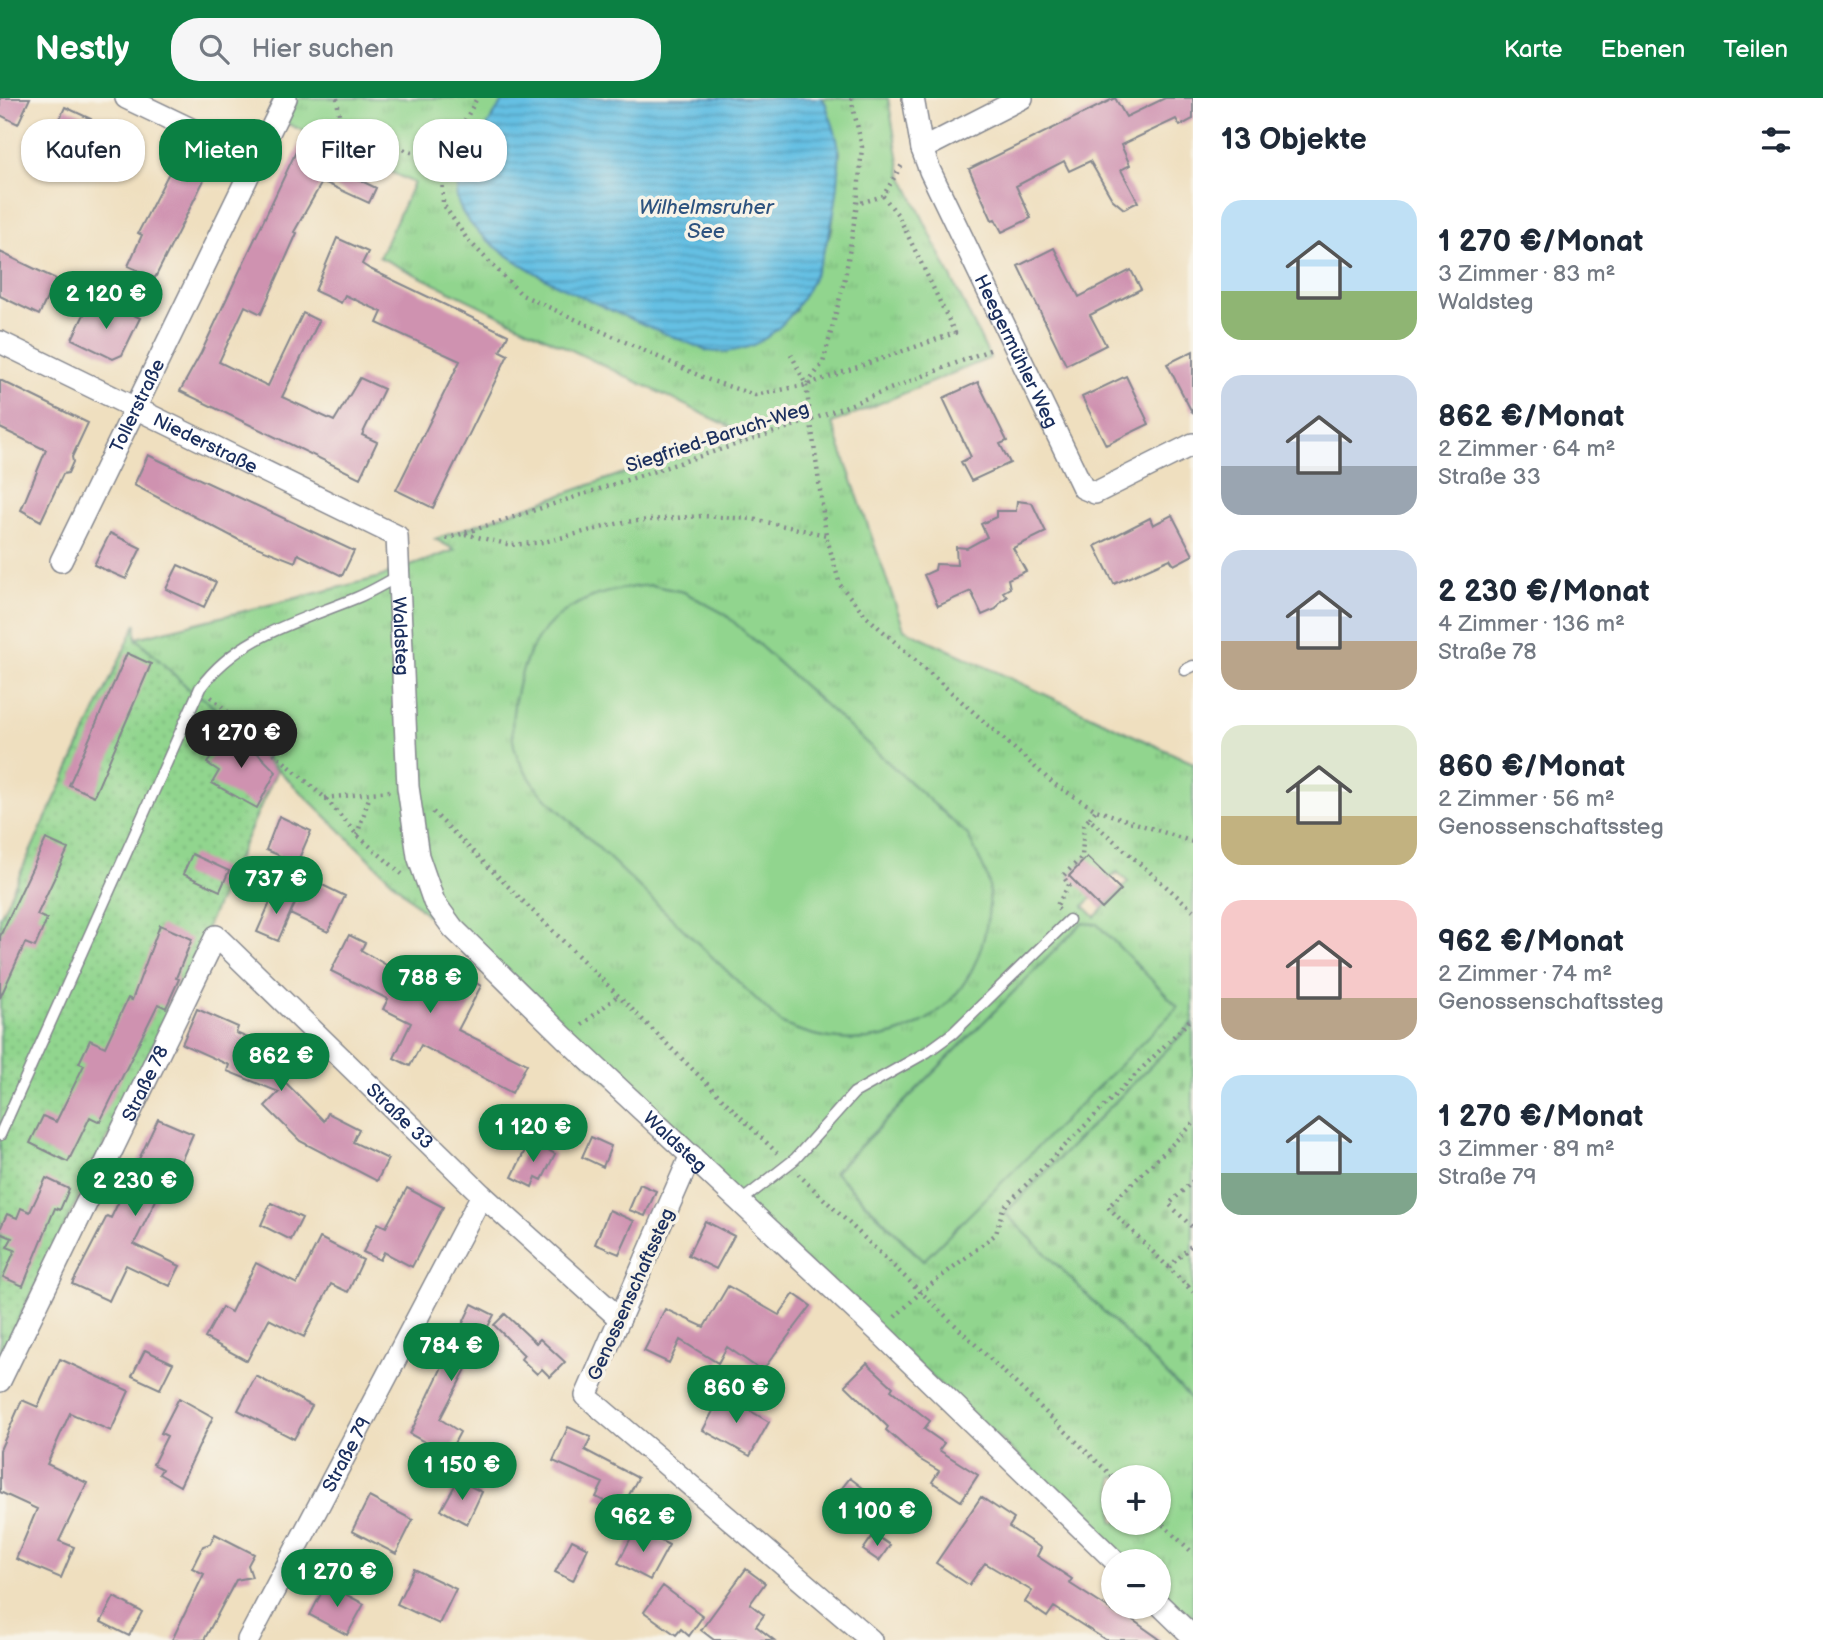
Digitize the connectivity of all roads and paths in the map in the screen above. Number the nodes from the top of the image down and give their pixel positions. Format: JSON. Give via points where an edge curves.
{"nodes":[{"id":1,"x":125,"y":98,"type":"edge"},
{"id":2,"x":286,"y":98,"type":"edge"},
{"id":3,"x":337,"y":98,"type":"edge"},
{"id":4,"x":477,"y":98,"type":"edge"},
{"id":5,"x":851,"y":98,"type":"edge"},
{"id":6,"x":913,"y":98,"type":"edge"},
{"id":7,"x":1022,"y":98,"type":"edge"},
{"id":8,"x":169,"y":119,"type":"edge"},
{"id":9,"x":276,"y":119,"type":"edge"},
{"id":10,"x":466,"y":119,"type":"edge"},
{"id":11,"x":922,"y":149,"type":"junction"},
{"id":12,"x":413,"y":153,"type":"edge"},
{"id":13,"x":904,"y":162,"type":"dead end"},
{"id":14,"x":245,"y":182,"type":"edge"},
{"id":15,"x":442,"y":182,"type":"edge"},
{"id":16,"x":883,"y":196,"type":"junction"},
{"id":17,"x":857,"y":204,"type":"junction"},
{"id":18,"x":0,"y":342,"type":"edge"},
{"id":19,"x":993,"y":349,"type":"dead end"},
{"id":20,"x":791,"y":354,"type":"dead end"},
{"id":21,"x":806,"y":385,"type":"junction"},
{"id":22,"x":135,"y":407,"type":"junction"},
{"id":23,"x":811,"y":420,"type":"junction"},
{"id":24,"x":1193,"y":444,"type":"edge"},
{"id":25,"x":464,"y":534,"type":"junction"},
{"id":26,"x":826,"y":535,"type":"junction"},
{"id":27,"x":446,"y":539,"type":"dead end"},
{"id":28,"x":61,"y":561,"type":"dead end"},
{"id":29,"x":400,"y":565,"type":"junction"},
{"id":30,"x":201,"y":688,"type":"junction"},
{"id":31,"x":408,"y":786,"type":"junction"},
{"id":32,"x":370,"y":795,"type":"junction"},
{"id":33,"x":326,"y":798,"type":"junction"},
{"id":34,"x":1096,"y":810,"type":"junction"},
{"id":35,"x":1088,"y":819,"type":"junction"},
{"id":36,"x":357,"y":835,"type":"junction"},
{"id":37,"x":1193,"y":842,"type":"edge"},
{"id":38,"x":405,"y":877,"type":"dead end"},
{"id":39,"x":1193,"y":910,"type":"edge"},
{"id":40,"x":1069,"y":920,"type":"joint"},
{"id":41,"x":216,"y":936,"type":"joint"},
{"id":42,"x":617,"y":996,"type":"junction"},
{"id":43,"x":1193,"y":1017,"type":"edge"},
{"id":44,"x":565,"y":1038,"type":"junction"},
{"id":45,"x":1193,"y":1124,"type":"edge"},
{"id":46,"x":1186,"y":1130,"type":"junction"},
{"id":47,"x":0,"y":1135,"type":"edge"},
{"id":48,"x":1193,"y":1137,"type":"edge"},
{"id":49,"x":691,"y":1156,"type":"junction"},
{"id":50,"x":788,"y":1164,"type":"junction"},
{"id":51,"x":1193,"y":1181,"type":"edge"},
{"id":52,"x":482,"y":1195,"type":"junction"},
{"id":53,"x":740,"y":1202,"type":"junction"},
{"id":54,"x":1193,"y":1228,"type":"edge"},
{"id":55,"x":1193,"y":1244,"type":"edge"},
{"id":56,"x":1169,"y":1267,"type":"junction"},
{"id":57,"x":1193,"y":1281,"type":"edge"},
{"id":58,"x":1188,"y":1286,"type":"junction"},
{"id":59,"x":1193,"y":1292,"type":"edge"},
{"id":60,"x":920,"y":1293,"type":"junction"},
{"id":61,"x":620,"y":1318,"type":"junction"},
{"id":62,"x":879,"y":1332,"type":"junction"},
{"id":63,"x":0,"y":1381,"type":"edge"},
{"id":64,"x":1101,"y":1466,"type":"edge"},
{"id":65,"x":1171,"y":1532,"type":"edge"},
{"id":66,"x":1103,"y":1549,"type":"edge"},
{"id":67,"x":1193,"y":1553,"type":"edge"},
{"id":68,"x":1171,"y":1616,"type":"edge"},
{"id":69,"x":1193,"y":1637,"type":"edge"},
{"id":70,"x":248,"y":1640,"type":"edge"},
{"id":71,"x":871,"y":1640,"type":"edge"}],
"edges":[{"from":1,"to":8,"type":"street"},
{"from":2,"to":9,"type":"street","name":"Tollerstraße"},
{"from":3,"to":12,"type":"path","via":[[339,114],[359,132]]},
{"from":4,"to":10,"type":"path"},
{"from":5,"to":17,"type":"path","via":[[862,147]]},
{"from":6,"to":11,"type":"street","name":"Heegermühler Weg"},
{"from":7,"to":11,"type":"street"},
{"from":11,"to":24,"type":"street","name":"Heegermühler Weg","via":[[1083,488],[1095,493]]},
{"from":13,"to":16,"type":"path"},
{"from":14,"to":22,"type":"street","name":"Tollerstraße"},
{"from":15,"to":21,"type":"path","via":[[443,204],[467,239],[522,295],[709,380],[755,395]]},
{"from":16,"to":17,"type":"path"},
{"from":16,"to":21,"type":"path","via":[[898,215],[955,332]]},
{"from":17,"to":21,"type":"path","via":[[845,278],[823,363]]},
{"from":18,"to":22,"type":"street","name":"Niederstraße"},
{"from":19,"to":23,"type":"path","name":"Siegfried-Baruch-Weg"},
{"from":20,"to":21,"type":"path"},
{"from":21,"to":23,"type":"path"},
{"from":22,"to":28,"type":"street","name":"Tollerstraße"},
{"from":22,"to":29,"type":"street","name":"Niederstraße","via":[[397,536]]},
{"from":23,"to":25,"type":"path","name":"Siegfried-Baruch-Weg"},
{"from":23,"to":26,"type":"path"},
{"from":25,"to":26,"type":"path","via":[[511,545],[544,542],[624,522],[702,516],[752,519]]},
{"from":25,"to":27,"type":"path","name":"Siegfried-Baruch-Weg"},
{"from":26,"to":34,"type":"path","via":[[841,585],[867,617],[1054,784]]},
{"from":29,"to":30,"type":"lane","via":[[360,596],[248,641],[211,673]]},
{"from":29,"to":31,"type":"street","name":"Waldsteg"},
{"from":30,"to":33,"type":"path"},
{"from":30,"to":47,"type":"lane"},
{"from":31,"to":32,"type":"path"},
{"from":31,"to":42,"type":"path"},
{"from":31,"to":44,"type":"street","name":"Waldsteg","via":[[418,856],[434,902],[453,928]]},
{"from":32,"to":33,"type":"path"},
{"from":32,"to":36,"type":"path"},
{"from":33,"to":36,"type":"path"},
{"from":34,"to":35,"type":"path"},
{"from":34,"to":37,"type":"path"},
{"from":35,"to":39,"type":"path"},
{"from":35,"to":40,"type":"path","via":[[1082,857],[1063,876],[1069,884],[1056,907]]},
{"from":36,"to":38,"type":"path"},
{"from":40,"to":50,"type":"lane","via":[[953,1033],[853,1093]]},
{"from":41,"to":52,"type":"street","name":"Straße 33"},
{"from":41,"to":63,"type":"street","name":"Straße 78"},
{"from":42,"to":44,"type":"path"},
{"from":42,"to":50,"type":"path"},
{"from":43,"to":60,"type":"path","via":[[1003,1208],[996,1234]]},
{"from":44,"to":49,"type":"street","name":"Waldsteg"},
{"from":45,"to":46,"type":"path"},
{"from":46,"to":48,"type":"path"},
{"from":46,"to":56,"type":"path","via":[[1108,1207]]},
{"from":49,"to":53,"type":"street","name":"Waldsteg"},
{"from":49,"to":61,"type":"street","name":"Genossenschaftssteg"},
{"from":50,"to":53,"type":"lane"},
{"from":50,"to":60,"type":"path"},
{"from":51,"to":54,"type":"path","via":[[1169,1204]]},
{"from":52,"to":61,"type":"street","name":"Straße 33"},
{"from":52,"to":70,"type":"street","name":"Straße 79"},
{"from":53,"to":62,"type":"street","name":"Waldsteg"},
{"from":55,"to":56,"type":"path"},
{"from":56,"to":58,"type":"path"},
{"from":57,"to":58,"type":"path"},
{"from":58,"to":59,"type":"path"},
{"from":60,"to":62,"type":"path"},
{"from":60,"to":64,"type":"path"},
{"from":61,"to":71,"type":"street","name":"Genossenschaftssteg","via":[[586,1396]]},
{"from":62,"to":66,"type":"street","name":"Waldsteg"},
{"from":65,"to":67,"type":"path"},
{"from":68,"to":69,"type":"street"}]}
